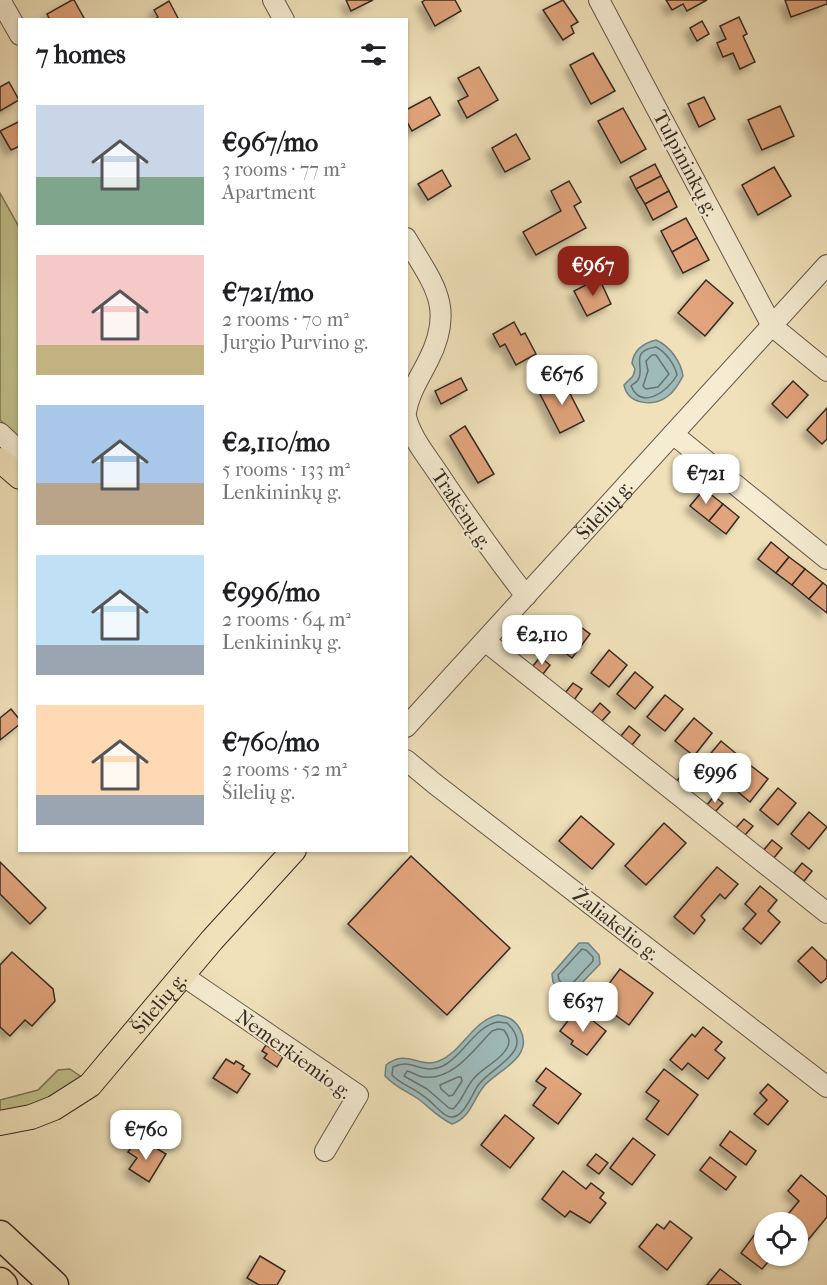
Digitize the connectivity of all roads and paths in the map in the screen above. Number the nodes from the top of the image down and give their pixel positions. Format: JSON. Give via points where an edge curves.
{"nodes":[{"id":1,"x":0,"y":0,"type":"edge"},
{"id":2,"x":273,"y":0,"type":"edge"},
{"id":3,"x":599,"y":0,"type":"edge"},
{"id":4,"x":283,"y":18,"type":"edge"},
{"id":5,"x":18,"y":32,"type":"edge"},
{"id":6,"x":408,"y":242,"type":"edge"},
{"id":7,"x":827,"y":265,"type":"edge"},
{"id":8,"x":772,"y":326,"type":"junction"},
{"id":9,"x":827,"y":371,"type":"edge"},
{"id":10,"x":408,"y":399,"type":"edge"},
{"id":11,"x":408,"y":426,"type":"edge"},
{"id":12,"x":0,"y":433,"type":"edge"},
{"id":13,"x":674,"y":434,"type":"junction"},
{"id":14,"x":18,"y":450,"type":"edge"},
{"id":15,"x":0,"y":460,"type":"edge"},
{"id":16,"x":18,"y":475,"type":"edge"},
{"id":17,"x":827,"y":559,"type":"edge"},
{"id":18,"x":526,"y":596,"type":"junction"},
{"id":19,"x":485,"y":642,"type":"junction"},
{"id":20,"x":408,"y":725,"type":"edge"},
{"id":21,"x":408,"y":762,"type":"edge"},
{"id":22,"x":292,"y":852,"type":"edge"},
{"id":23,"x":827,"y":913,"type":"edge"},
{"id":24,"x":182,"y":975,"type":"junction"},
{"id":25,"x":827,"y":1087,"type":"edge"},
{"id":26,"x":0,"y":1123,"type":"edge"},
{"id":27,"x":325,"y":1151,"type":"dead end"},
{"id":28,"x":0,"y":1235,"type":"edge"},
{"id":29,"x":0,"y":1282,"type":"edge"},
{"id":30,"x":3,"y":1285,"type":"edge"},
{"id":31,"x":54,"y":1285,"type":"edge"}],
"edges":[{"from":1,"to":5,"type":"street"},
{"from":2,"to":4,"type":"street"},
{"from":3,"to":8,"type":"street","name":"Tulpininkų g."},
{"from":6,"to":10,"type":"street","via":[[439,296],[442,324],[434,350]]},
{"from":7,"to":8,"type":"street","name":"Šilelių g."},
{"from":8,"to":9,"type":"street"},
{"from":8,"to":13,"type":"street","name":"Šilelių g."},
{"from":11,"to":18,"type":"street","name":"Trakėnų g.","via":[[478,533]]},
{"from":12,"to":14,"type":"street"},
{"from":13,"to":17,"type":"street"},
{"from":13,"to":18,"type":"street","name":"Šilelių g."},
{"from":15,"to":16,"type":"main road"},
{"from":18,"to":19,"type":"street","name":"Šilelių g."},
{"from":19,"to":20,"type":"street","name":"Šilelių g."},
{"from":19,"to":23,"type":"street"},
{"from":21,"to":25,"type":"street","name":"Žaliakelio g."},
{"from":22,"to":24,"type":"main road","name":"Šilelių g."},
{"from":24,"to":26,"type":"main road","name":"Šilelių g.","via":[[90,1085],[39,1114]]},
{"from":24,"to":27,"type":"street","name":"Nemerkiemio g.","via":[[358,1095]]},
{"from":28,"to":31,"type":"highway"},
{"from":29,"to":30,"type":"highway"}]}
